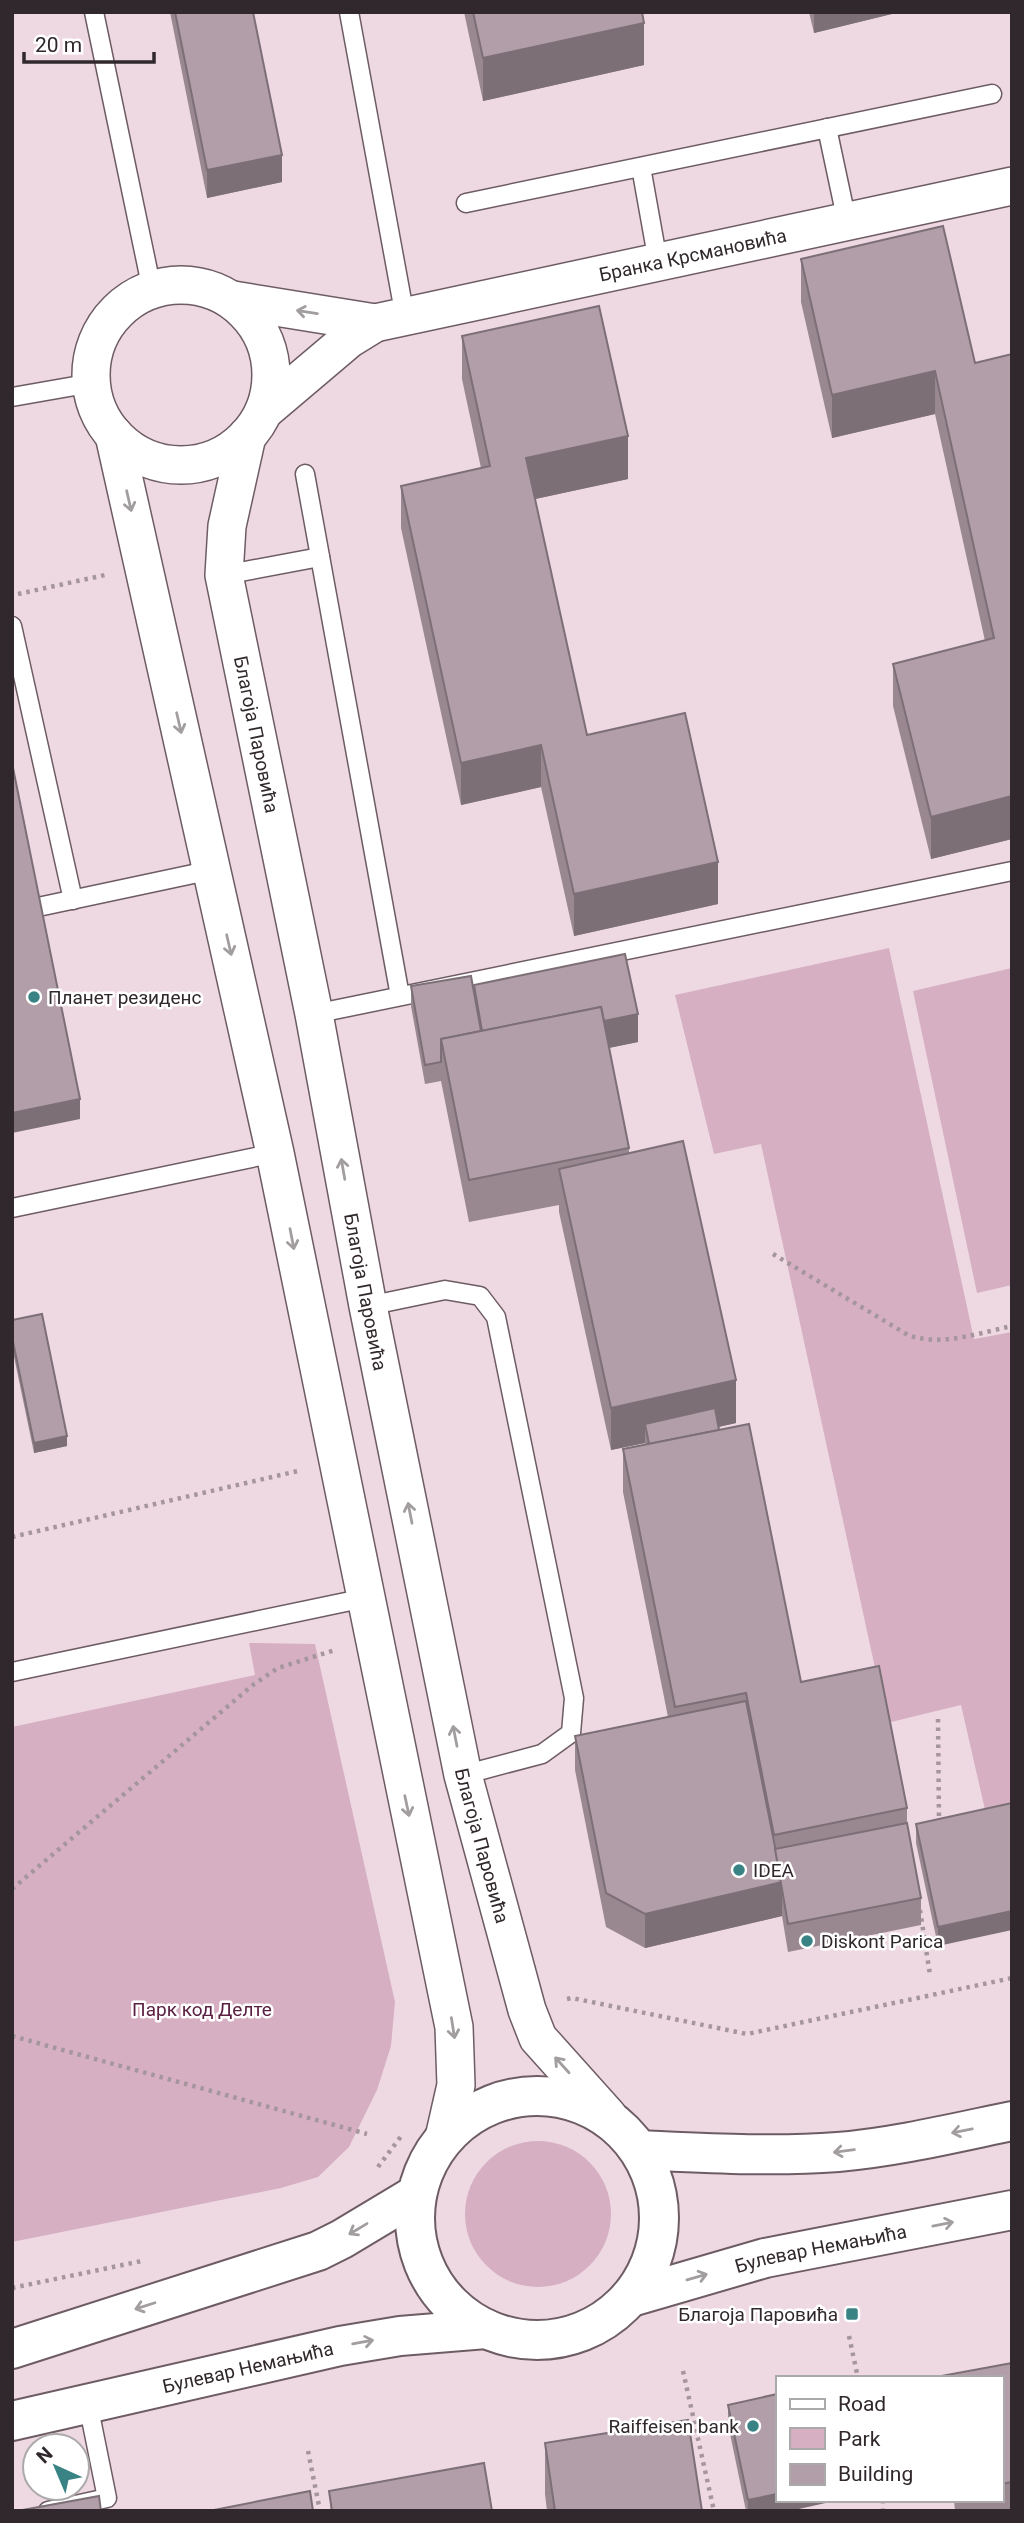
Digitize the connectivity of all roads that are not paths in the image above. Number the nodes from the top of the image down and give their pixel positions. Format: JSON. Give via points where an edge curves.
{"nodes":[{"id":1,"x":94,"y":12,"type":"edge"},
{"id":2,"x":349,"y":12,"type":"edge"},
{"id":3,"x":992,"y":94,"type":"dead end"},
{"id":4,"x":827,"y":128,"type":"junction"},
{"id":5,"x":641,"y":167,"type":"junction"},
{"id":6,"x":1012,"y":186,"type":"edge"},
{"id":7,"x":466,"y":203,"type":"dead end"},
{"id":8,"x":847,"y":222,"type":"junction"},
{"id":9,"x":658,"y":262,"type":"junction"},
{"id":10,"x":152,"y":290,"type":"junction"},
{"id":11,"x":233,"y":300,"type":"junction"},
{"id":12,"x":390,"y":320,"type":"junction"},
{"id":13,"x":92,"y":383,"type":"junction"},
{"id":14,"x":12,"y":397,"type":"edge"},
{"id":15,"x":256,"y":424,"type":"junction"},
{"id":16,"x":114,"y":435,"type":"junction"},
{"id":17,"x":305,"y":474,"type":"dead end"},
{"id":18,"x":320,"y":557,"type":"junction"},
{"id":19,"x":224,"y":575,"type":"junction"},
{"id":20,"x":12,"y":626,"type":"edge"},
{"id":21,"x":212,"y":870,"type":"junction"},
{"id":22,"x":1012,"y":871,"type":"edge"},
{"id":23,"x":72,"y":900,"type":"junction"},
{"id":24,"x":38,"y":907,"type":"edge"},
{"id":25,"x":400,"y":996,"type":"junction"},
{"id":26,"x":314,"y":1014,"type":"junction"},
{"id":27,"x":275,"y":1153,"type":"junction"},
{"id":28,"x":12,"y":1208,"type":"edge"},
{"id":29,"x":368,"y":1306,"type":"junction"},
{"id":30,"x":365,"y":1598,"type":"junction"},
{"id":31,"x":12,"y":1672,"type":"edge"},
{"id":32,"x":463,"y":1775,"type":"junction"},
{"id":33,"x":608,"y":2116,"type":"junction"},
{"id":34,"x":1012,"y":2121,"type":"edge"},
{"id":35,"x":444,"y":2138,"type":"junction"},
{"id":36,"x":640,"y":2150,"type":"junction"},
{"id":37,"x":417,"y":2194,"type":"junction"},
{"id":38,"x":1012,"y":2210,"type":"edge"},
{"id":39,"x":631,"y":2297,"type":"junction"},
{"id":40,"x":486,"y":2329,"type":"junction"},
{"id":41,"x":12,"y":2349,"type":"edge"},
{"id":42,"x":88,"y":2404,"type":"junction"},
{"id":43,"x":12,"y":2421,"type":"edge"},
{"id":44,"x":48,"y":2511,"type":"edge"}],
"edges":[{"from":1,"to":10,"type":"lane"},
{"from":2,"to":12,"type":"lane"},
{"from":3,"to":4,"type":"lane"},
{"from":4,"to":5,"type":"lane"},
{"from":4,"to":8,"type":"lane"},
{"from":5,"to":7,"type":"lane"},
{"from":5,"to":9,"type":"lane"},
{"from":6,"to":8,"type":"street","name":"Бранка Крсмановића"},
{"from":8,"to":9,"type":"street","name":"Бранка Крсмановића"},
{"from":9,"to":12,"type":"street","name":"Бранка Крсмановића"},
{"from":10,"to":11,"type":"street","via":[[202,286]]},
{"from":10,"to":13,"type":"street","via":[[118,310],[106,326],[92,363]]},
{"from":12,"to":11,"type":"street","name":"Бранка Крсмановића","one_way":true},
{"from":11,"to":15,"type":"street","via":[[264,338],[271,362],[271,387]]},
{"from":12,"to":15,"type":"street","name":"Бранка Крсмановића","via":[[349,339]]},
{"from":13,"to":14,"type":"lane"},
{"from":13,"to":16,"type":"street","via":[[99,411]]},
{"from":15,"to":16,"type":"street","via":[[228,452],[205,462],[180,465],[132,451]]},
{"from":15,"to":19,"type":"street","name":"Благоја Паровића","via":[[226,526]]},
{"from":16,"to":21,"type":"street","one_way":true},
{"from":17,"to":18,"type":"lane"},
{"from":18,"to":19,"type":"lane"},
{"from":18,"to":25,"type":"lane"},
{"from":19,"to":26,"type":"street","name":"Благоја Паровића"},
{"from":20,"to":23,"type":"lane"},
{"from":21,"to":23,"type":"lane"},
{"from":21,"to":27,"type":"street","one_way":true},
{"from":22,"to":25,"type":"lane"},
{"from":23,"to":24,"type":"lane"},
{"from":25,"to":26,"type":"lane"},
{"from":29,"to":26,"type":"street","name":"Благоја Паровића","one_way":true},
{"from":27,"to":28,"type":"lane"},
{"from":27,"to":30,"type":"street","one_way":true},
{"from":32,"to":29,"type":"street","name":"Благоја Паровића","one_way":true},
{"from":29,"to":32,"type":"lane","via":[[445,1290],[480,1296],[496,1317],[574,1698],[571,1733],[542,1754]]},
{"from":30,"to":31,"type":"lane"},
{"from":30,"to":35,"type":"street","one_way":true,"via":[[454,2027],[456,2085]]},
{"from":33,"to":32,"type":"street","name":"Благоја Паровића","one_way":true,"via":[[538,2038]]},
{"from":33,"to":35,"type":"street","via":[[575,2101],[539,2095],[503,2099],[470,2114]]},
{"from":33,"to":36,"type":"street"},
{"from":34,"to":36,"type":"street","one_way":true,"via":[[841,2151],[759,2156]]},
{"from":35,"to":37,"type":"street","via":[[427,2164]]},
{"from":36,"to":39,"type":"street","via":[[654,2178],[660,2208],[658,2241],[648,2270]]},
{"from":37,"to":40,"type":"street","via":[[415,2227],[421,2259],[436,2288],[459,2312]]},
{"from":37,"to":41,"type":"street","one_way":true,"via":[[318,2251]]},
{"from":39,"to":38,"type":"street","name":"Булевар Немањића","one_way":true,"via":[[765,2258]]},
{"from":39,"to":40,"type":"street","via":[[589,2329],[564,2337],[538,2341]]},
{"from":42,"to":40,"type":"street","name":"Булевар Немањића","one_way":true,"via":[[340,2346]]},
{"from":42,"to":43,"type":"street","name":"Булевар Немањића"},
{"from":42,"to":44,"type":"lane","via":[[107,2498]]}]}
